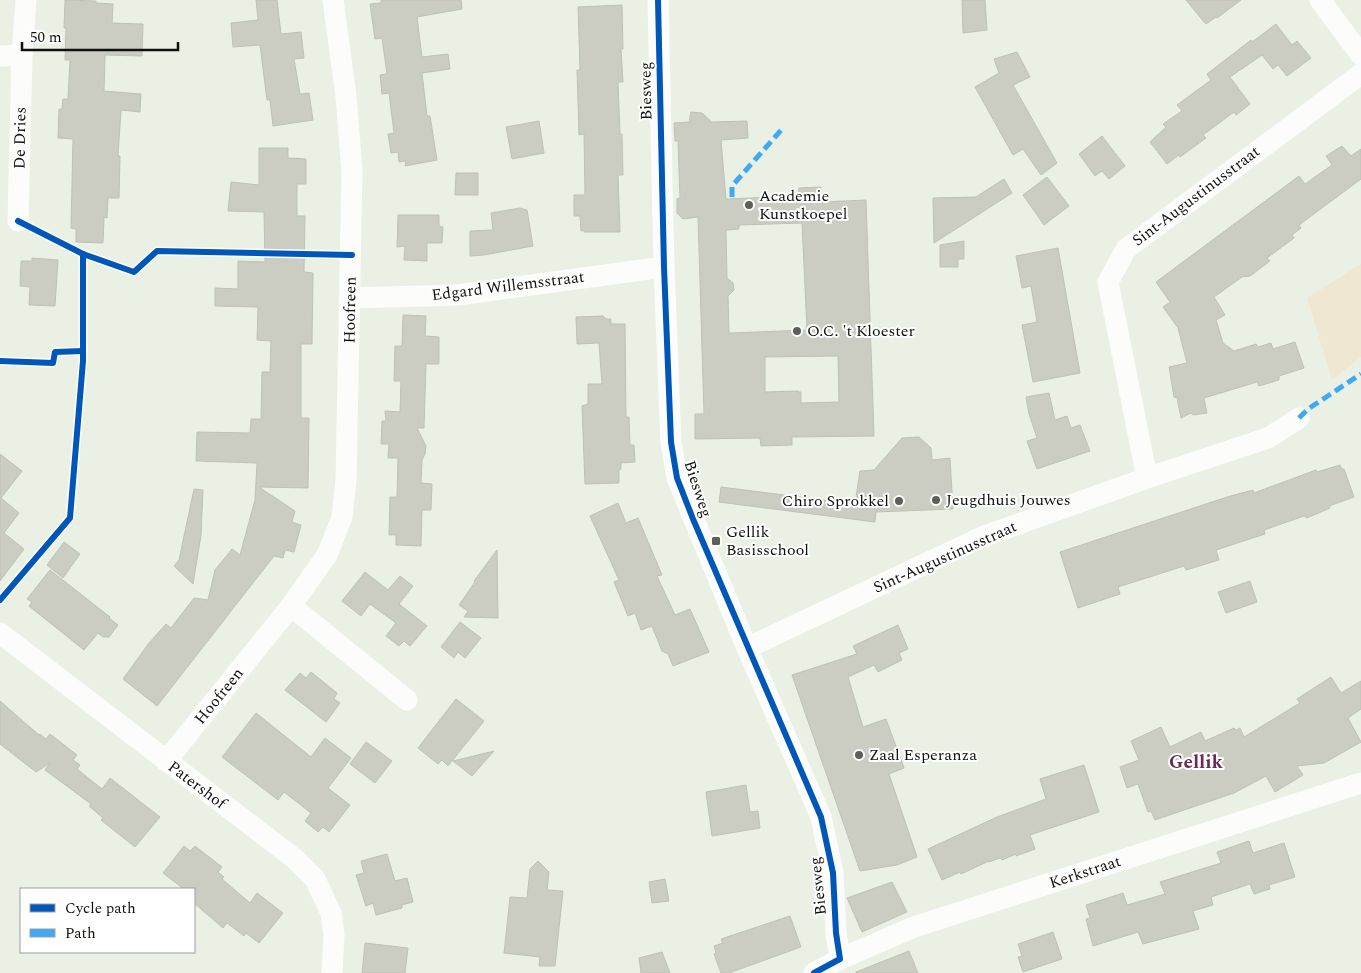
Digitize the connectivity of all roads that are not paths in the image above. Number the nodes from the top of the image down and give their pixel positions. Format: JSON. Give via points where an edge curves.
{"nodes":[{"id":1,"x":26,"y":0,"type":"edge"},
{"id":2,"x":333,"y":0,"type":"edge"},
{"id":3,"x":658,"y":0,"type":"edge"},
{"id":4,"x":1320,"y":0,"type":"edge"},
{"id":5,"x":22,"y":55,"type":"junction"},
{"id":6,"x":1361,"y":55,"type":"edge"},
{"id":7,"x":0,"y":56,"type":"edge"},
{"id":8,"x":1361,"y":74,"type":"edge"},
{"id":9,"x":18,"y":221,"type":"dead end"},
{"id":10,"x":664,"y":267,"type":"junction"},
{"id":11,"x":350,"y":298,"type":"junction"},
{"id":12,"x":1299,"y":418,"type":"dead end"},
{"id":13,"x":1148,"y":478,"type":"junction"},
{"id":14,"x":291,"y":606,"type":"junction"},
{"id":15,"x":0,"y":633,"type":"edge"},
{"id":16,"x":747,"y":648,"type":"junction"},
{"id":17,"x":406,"y":700,"type":"dead end"},
{"id":18,"x":166,"y":761,"type":"junction"},
{"id":19,"x":1361,"y":784,"type":"edge"},
{"id":20,"x":840,"y":959,"type":"junction"},
{"id":21,"x":332,"y":973,"type":"edge"},
{"id":22,"x":814,"y":973,"type":"edge"}],
"edges":[{"from":1,"to":5,"type":"street","name":"De Dries"},
{"from":2,"to":11,"type":"street","name":"Hoofreen","via":[[352,171]]},
{"from":3,"to":10,"type":"street","name":"Biesweg"},
{"from":4,"to":6,"type":"street"},
{"from":5,"to":7,"type":"street"},
{"from":5,"to":9,"type":"street","name":"De Dries"},
{"from":8,"to":13,"type":"street","name":"Sint-Augustinusstraat","via":[[1126,249],[1108,282]]},
{"from":10,"to":11,"type":"street","name":"Edgard Willemsstraat","via":[[456,295]]},
{"from":10,"to":16,"type":"street","name":"Biesweg","via":[[672,442],[677,478]]},
{"from":11,"to":14,"type":"street","name":"Hoofreen","via":[[346,480],[342,518],[327,555]]},
{"from":12,"to":13,"type":"street","name":"Sint-Augustinusstraat","via":[[1268,438]]},
{"from":13,"to":16,"type":"street","name":"Sint-Augustinusstraat","via":[[982,537]]},
{"from":14,"to":17,"type":"street"},
{"from":14,"to":18,"type":"street","name":"Hoofreen"},
{"from":15,"to":18,"type":"street","name":"Patershof"},
{"from":16,"to":20,"type":"street","name":"Biesweg","via":[[821,817],[833,873]]},
{"from":18,"to":21,"type":"street","name":"Patershof","via":[[294,859],[315,879],[330,913],[334,935]]},
{"from":19,"to":20,"type":"street","name":"Kerkstraat","via":[[914,927]]},
{"from":20,"to":22,"type":"street","name":"Kerkstraat"}]}
